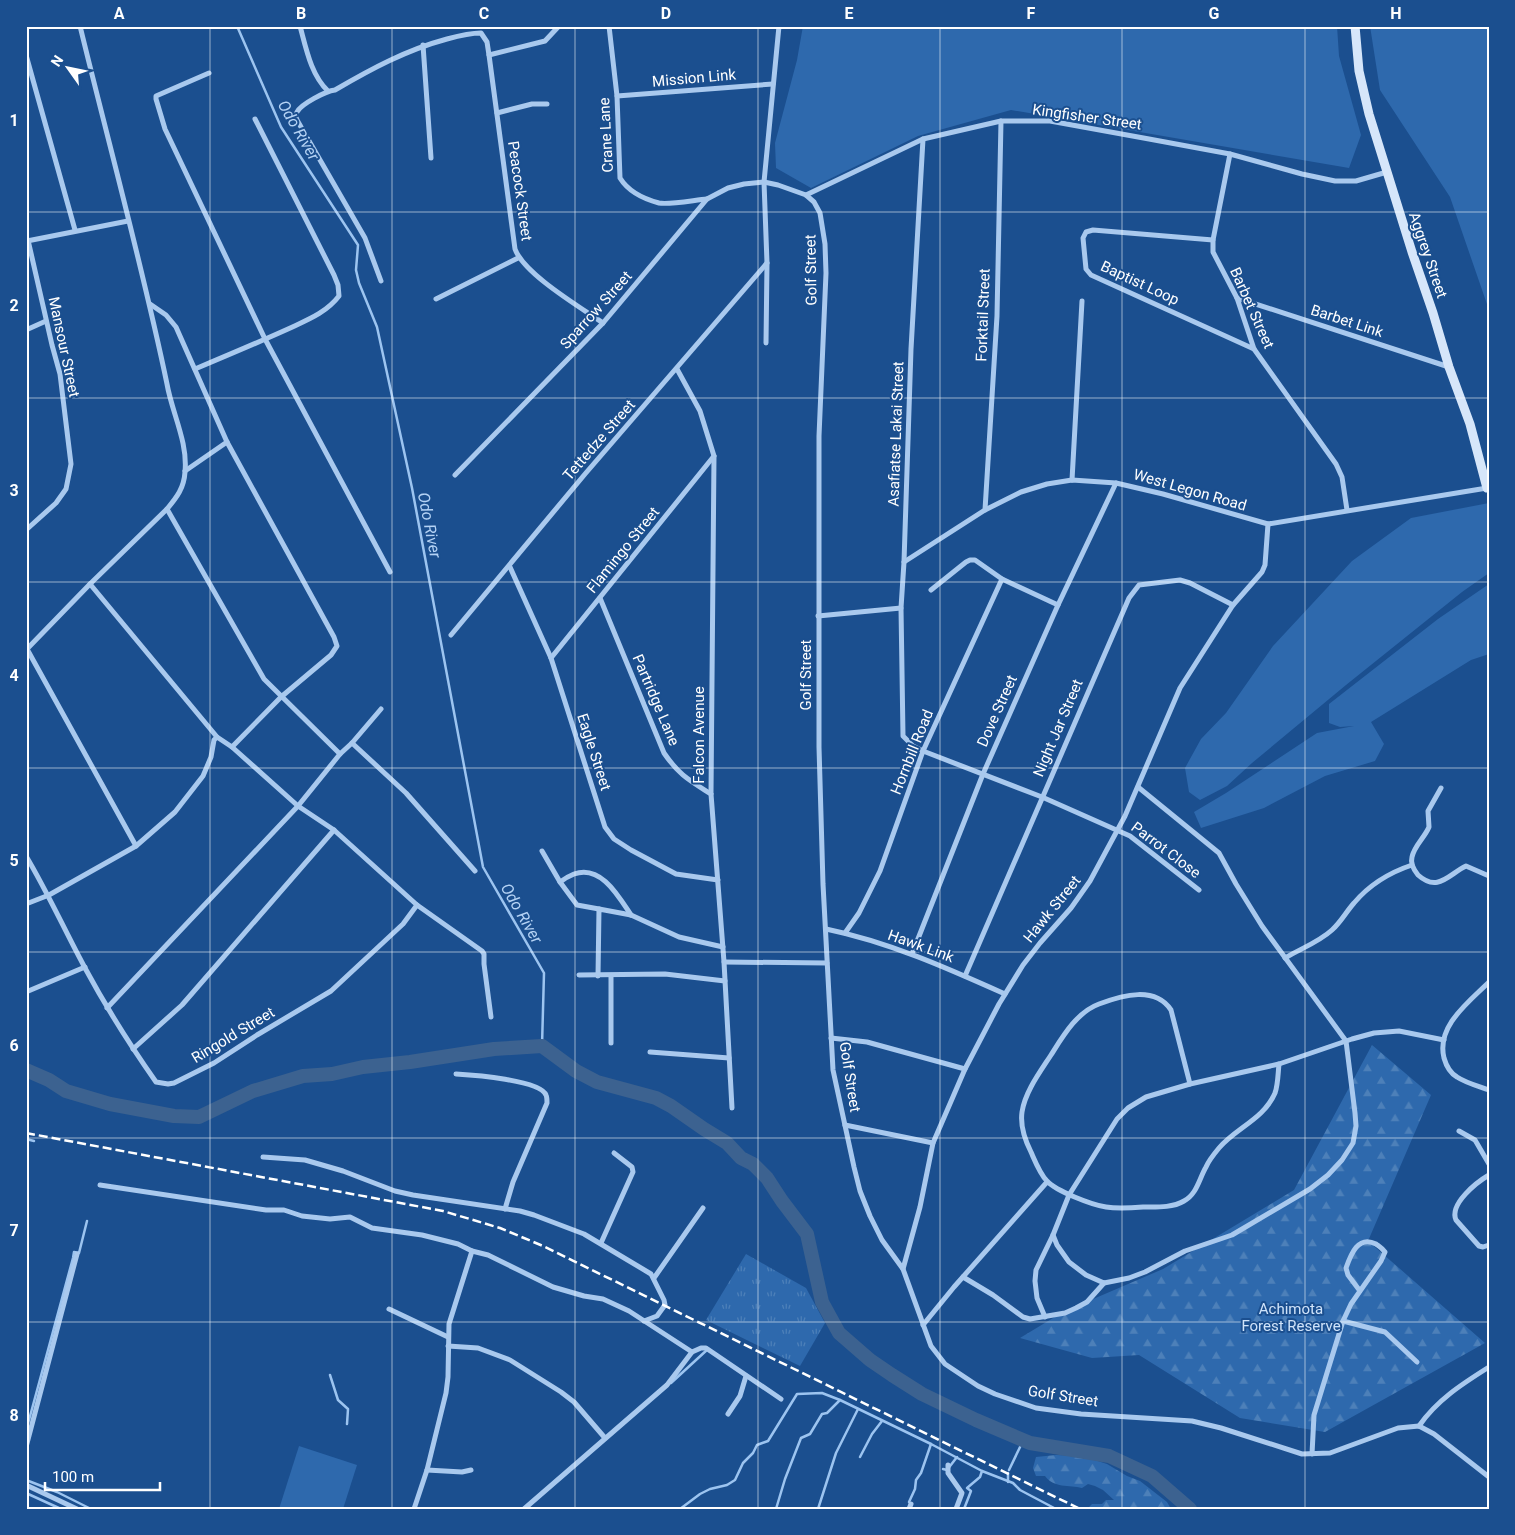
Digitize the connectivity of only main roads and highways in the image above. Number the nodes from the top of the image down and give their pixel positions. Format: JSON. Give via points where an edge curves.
{"nodes":[{"id":1,"x":1355,"y":26,"type":"edge"},
{"id":2,"x":1488,"y":488,"type":"edge"}],
"edges":[{"from":1,"to":2,"type":"main road","name":"Aggrey Street","via":[[1361,82],[1369,114]]}]}
